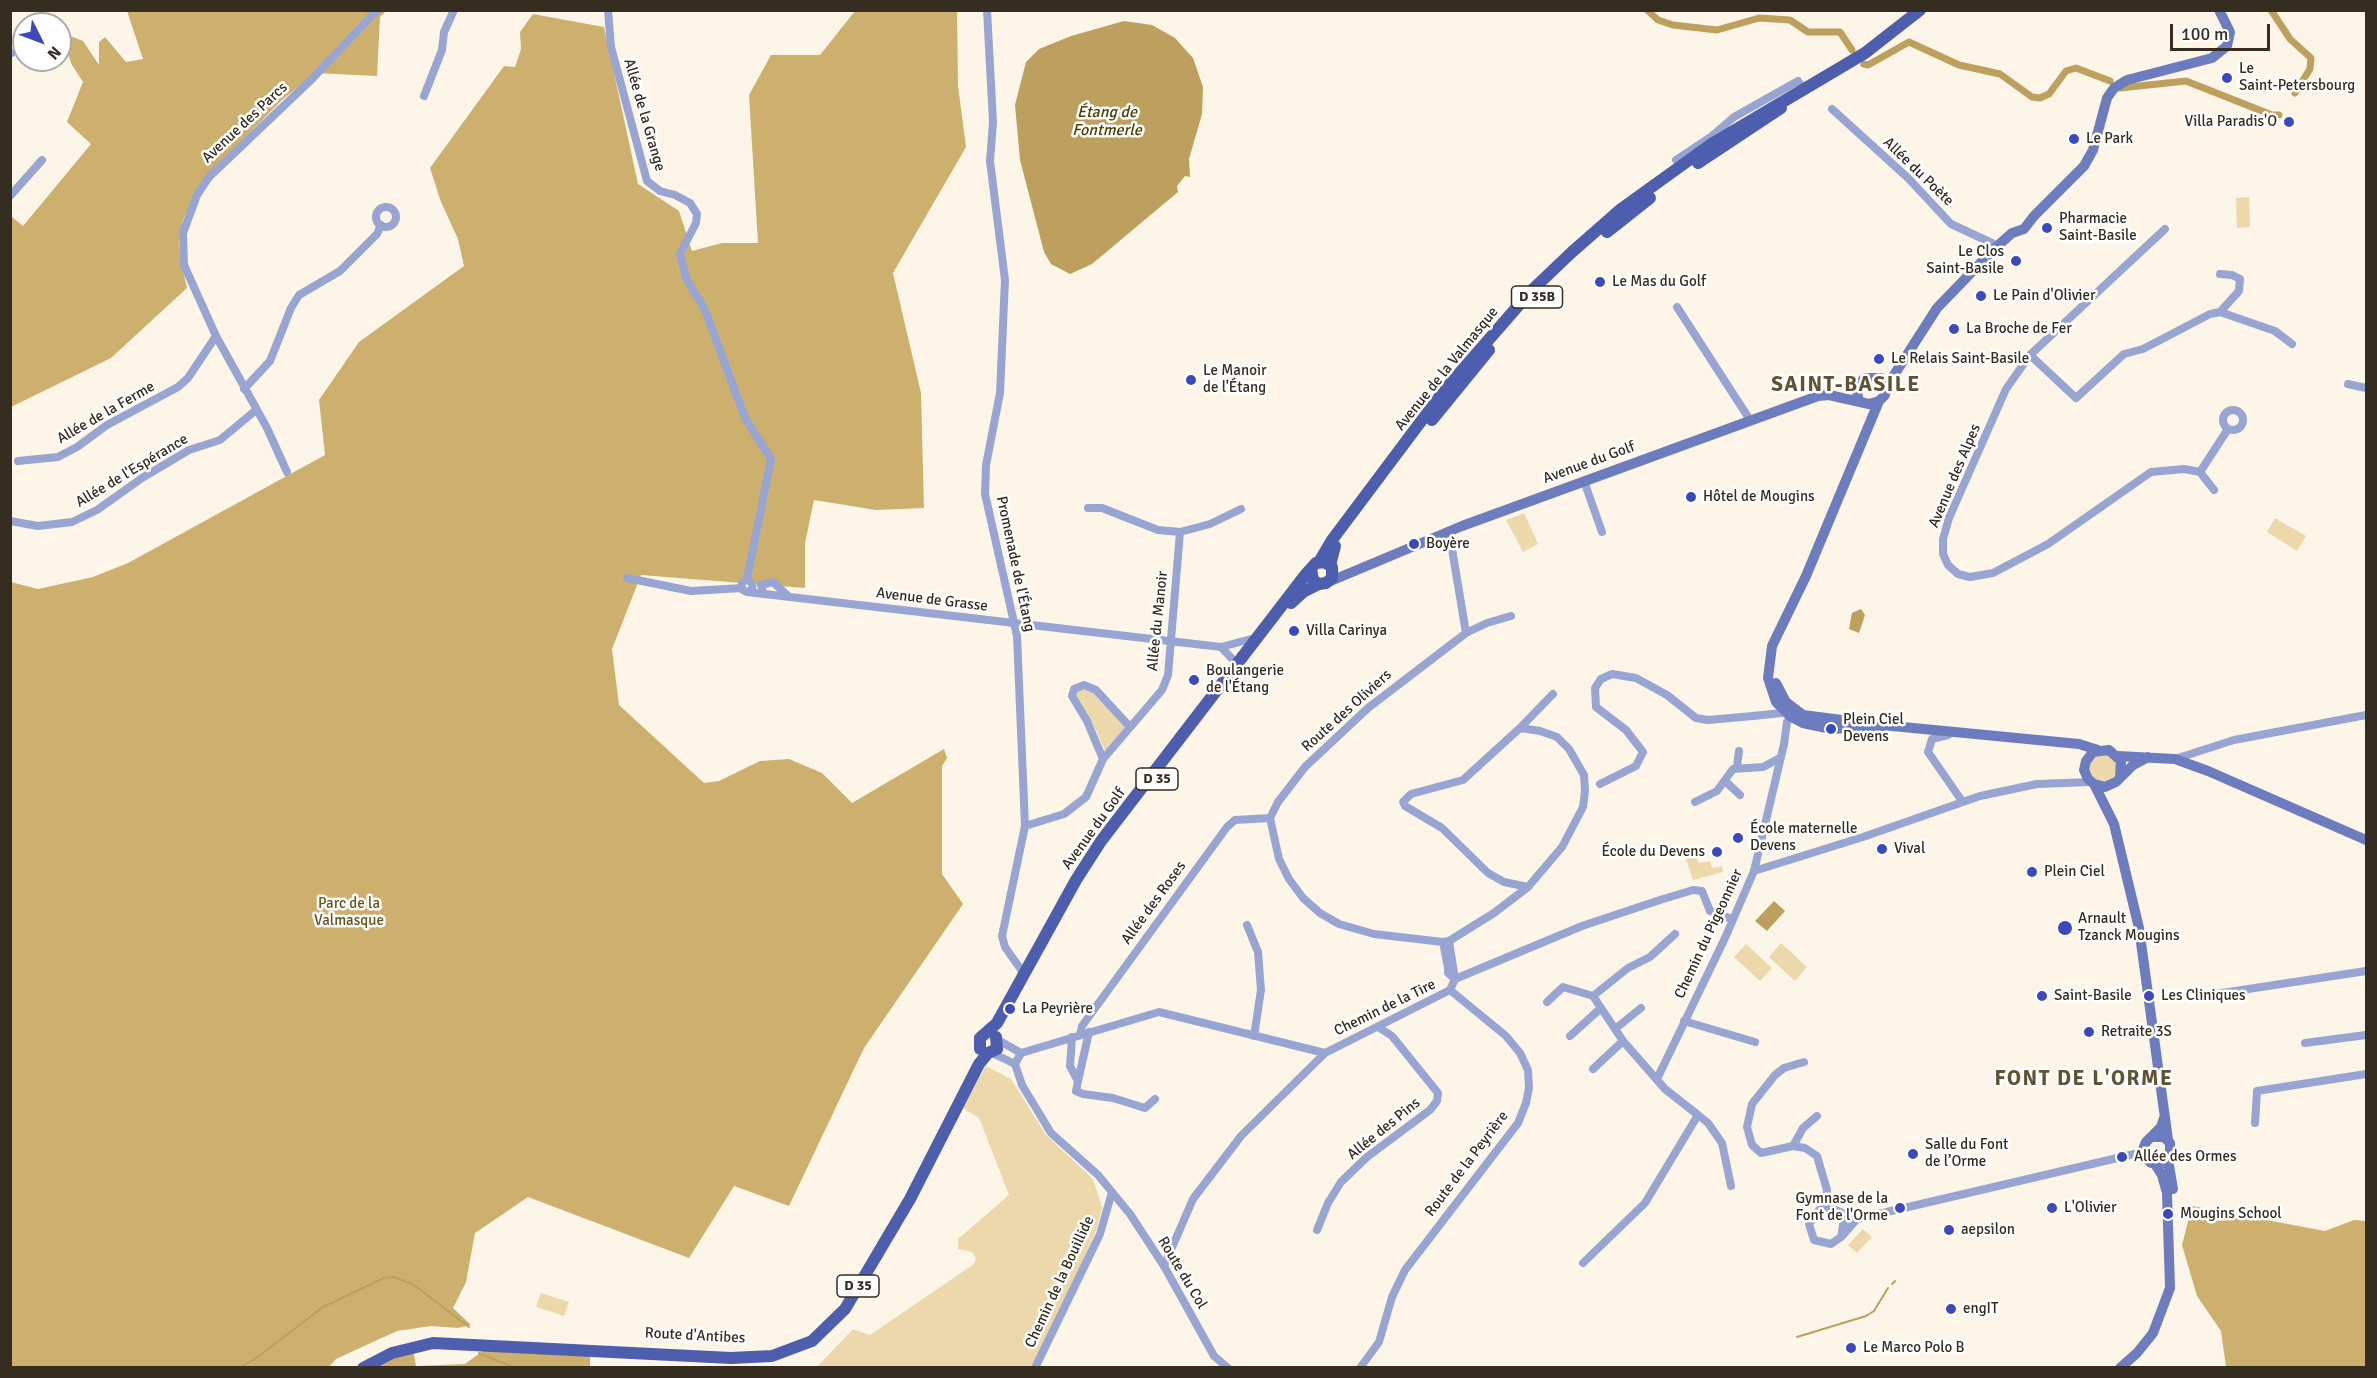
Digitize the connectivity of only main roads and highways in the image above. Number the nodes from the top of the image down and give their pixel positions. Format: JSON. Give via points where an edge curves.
{"nodes":[{"id":1,"x":1920,"y":10,"type":"edge"},
{"id":2,"x":2210,"y":10,"type":"edge"},
{"id":3,"x":2219,"y":10,"type":"edge"},
{"id":4,"x":2227,"y":25,"type":"junction"},
{"id":5,"x":2019,"y":225,"type":"junction"},
{"id":6,"x":1916,"y":338,"type":"junction"},
{"id":7,"x":1904,"y":358,"type":"junction"},
{"id":8,"x":1877,"y":377,"type":"junction"},
{"id":9,"x":1887,"y":386,"type":"junction"},
{"id":10,"x":1856,"y":387,"type":"junction"},
{"id":11,"x":1840,"y":397,"type":"junction"},
{"id":12,"x":1879,"y":401,"type":"junction"},
{"id":13,"x":1862,"y":402,"type":"junction"},
{"id":14,"x":1871,"y":423,"type":"junction"},
{"id":15,"x":1323,"y":566,"type":"junction"},
{"id":16,"x":1351,"y":572,"type":"junction"},
{"id":17,"x":1323,"y":583,"type":"junction"},
{"id":18,"x":1250,"y":656,"type":"junction"},
{"id":19,"x":1236,"y":664,"type":"junction"},
{"id":20,"x":1785,"y":708,"type":"junction"},
{"id":21,"x":1886,"y":726,"type":"junction"},
{"id":22,"x":2062,"y":745,"type":"junction"},
{"id":23,"x":2098,"y":750,"type":"junction"},
{"id":24,"x":2118,"y":756,"type":"junction"},
{"id":25,"x":2148,"y":757,"type":"junction"},
{"id":26,"x":2085,"y":766,"type":"junction"},
{"id":27,"x":2120,"y":777,"type":"junction"},
{"id":28,"x":2092,"y":783,"type":"junction"},
{"id":29,"x":2110,"y":786,"type":"junction"},
{"id":30,"x":2108,"y":808,"type":"junction"},
{"id":31,"x":2367,"y":840,"type":"edge"},
{"id":32,"x":994,"y":1037,"type":"junction"},
{"id":33,"x":987,"y":1052,"type":"junction"},
{"id":34,"x":2164,"y":1118,"type":"junction"},
{"id":35,"x":2152,"y":1137,"type":"junction"},
{"id":36,"x":2168,"y":1140,"type":"junction"},
{"id":37,"x":2168,"y":1160,"type":"junction"},
{"id":38,"x":2155,"y":1164,"type":"junction"},
{"id":39,"x":896,"y":1215,"type":"junction"},
{"id":40,"x":355,"y":1368,"type":"edge"},
{"id":41,"x":363,"y":1368,"type":"edge"},
{"id":42,"x":2120,"y":1368,"type":"edge"},
{"id":43,"x":2131,"y":1368,"type":"edge"}],
"edges":[{"from":1,"to":15,"type":"main road","name":"Avenue de la Valmasque","number":"D 35B","via":[[1878,44],[1730,132],[1621,209],[1532,290],[1447,396]]},
{"from":2,"to":4,"type":"main road"},
{"from":3,"to":4,"type":"main road"},
{"from":4,"to":5,"type":"main road","via":[[2229,42],[2218,55],[2119,84],[2107,98],[2089,158],[2077,175]]},
{"from":5,"to":6,"type":"main road","via":[[1949,295]]},
{"from":5,"to":6,"type":"main road","via":[[1992,243],[1935,301]]},
{"from":6,"to":7,"type":"main road"},
{"from":7,"to":8,"type":"main road"},
{"from":7,"to":9,"type":"main road"},
{"from":8,"to":9,"type":"main road"},
{"from":8,"to":10,"type":"main road","via":[[1865,378]]},
{"from":9,"to":12,"type":"main road"},
{"from":10,"to":11,"type":"main road","name":"Avenue du Golf","number":"D 35"},
{"from":10,"to":13,"type":"main road"},
{"from":11,"to":13,"type":"main road","name":"Avenue du Golf","number":"D 35"},
{"from":11,"to":16,"type":"main road","name":"Avenue du Golf","number":"D 35","via":[[1818,396],[1750,420],[1449,531]]},
{"from":12,"to":13,"type":"main road"},
{"from":12,"to":14,"type":"main road"},
{"from":13,"to":14,"type":"main road"},
{"from":14,"to":20,"type":"main road","via":[[1777,642],[1774,667]]},
{"from":15,"to":16,"type":"main road"},
{"from":15,"to":17,"type":"main road","via":[[1333,574]]},
{"from":15,"to":17,"type":"main road","via":[[1313,580]]},
{"from":15,"to":19,"type":"main road","name":"Avenue du Golf","number":"D 35"},
{"from":16,"to":17,"type":"main road","name":"Avenue du Golf","number":"D 35"},
{"from":17,"to":18,"type":"main road","name":"Avenue du Golf","number":"D 35","via":[[1296,597]]},
{"from":18,"to":19,"type":"main road"},
{"from":18,"to":32,"type":"main road","name":"Avenue du Golf","number":"D 35","via":[[1081,883]]},
{"from":19,"to":32,"type":"main road","name":"Avenue du Golf","number":"D 35","via":[[1076,880],[997,1023]]},
{"from":20,"to":21,"type":"main road","via":[[1815,718]]},
{"from":20,"to":21,"type":"main road","via":[[1803,723],[1831,729]]},
{"from":21,"to":22,"type":"main road"},
{"from":22,"to":23,"type":"main road","via":[[2079,744]]},
{"from":22,"to":26,"type":"main road","via":[[2075,751]]},
{"from":23,"to":24,"type":"main road","via":[[2109,750]]},
{"from":23,"to":26,"type":"main road"},
{"from":24,"to":25,"type":"main road"},
{"from":24,"to":27,"type":"main road","via":[[2122,766]]},
{"from":25,"to":27,"type":"main road"},
{"from":25,"to":31,"type":"main road","via":[[2175,759],[2217,774]]},
{"from":26,"to":28,"type":"main road"},
{"from":27,"to":29,"type":"main road"},
{"from":28,"to":29,"type":"main road"},
{"from":28,"to":30,"type":"main road"},
{"from":29,"to":30,"type":"main road"},
{"from":30,"to":34,"type":"main road","via":[[2141,938]]},
{"from":32,"to":33,"type":"main road","via":[[997,1049]]},
{"from":32,"to":33,"type":"main road","via":[[980,1038]]},
{"from":33,"to":39,"type":"main road","name":"Route d'Antibes","number":"D 35"},
{"from":34,"to":35,"type":"main road"},
{"from":34,"to":36,"type":"main road"},
{"from":35,"to":36,"type":"main road"},
{"from":35,"to":38,"type":"main road","via":[[2143,1152]]},
{"from":36,"to":37,"type":"main road","via":[[2172,1152]]},
{"from":37,"to":38,"type":"main road"},
{"from":37,"to":43,"type":"main road","via":[[2175,1208],[2174,1299],[2157,1337]]},
{"from":38,"to":42,"type":"main road","via":[[2167,1193],[2170,1288],[2153,1333]]},
{"from":39,"to":40,"type":"main road","name":"Route d'Antibes","number":"D 35","via":[[834,1316],[808,1338],[782,1349],[727,1354],[448,1336],[389,1348]]},
{"from":39,"to":41,"type":"main road","name":"Route d'Antibes","number":"D 35","via":[[837,1318],[812,1341],[785,1353],[731,1358],[450,1342],[404,1349]]}]}
